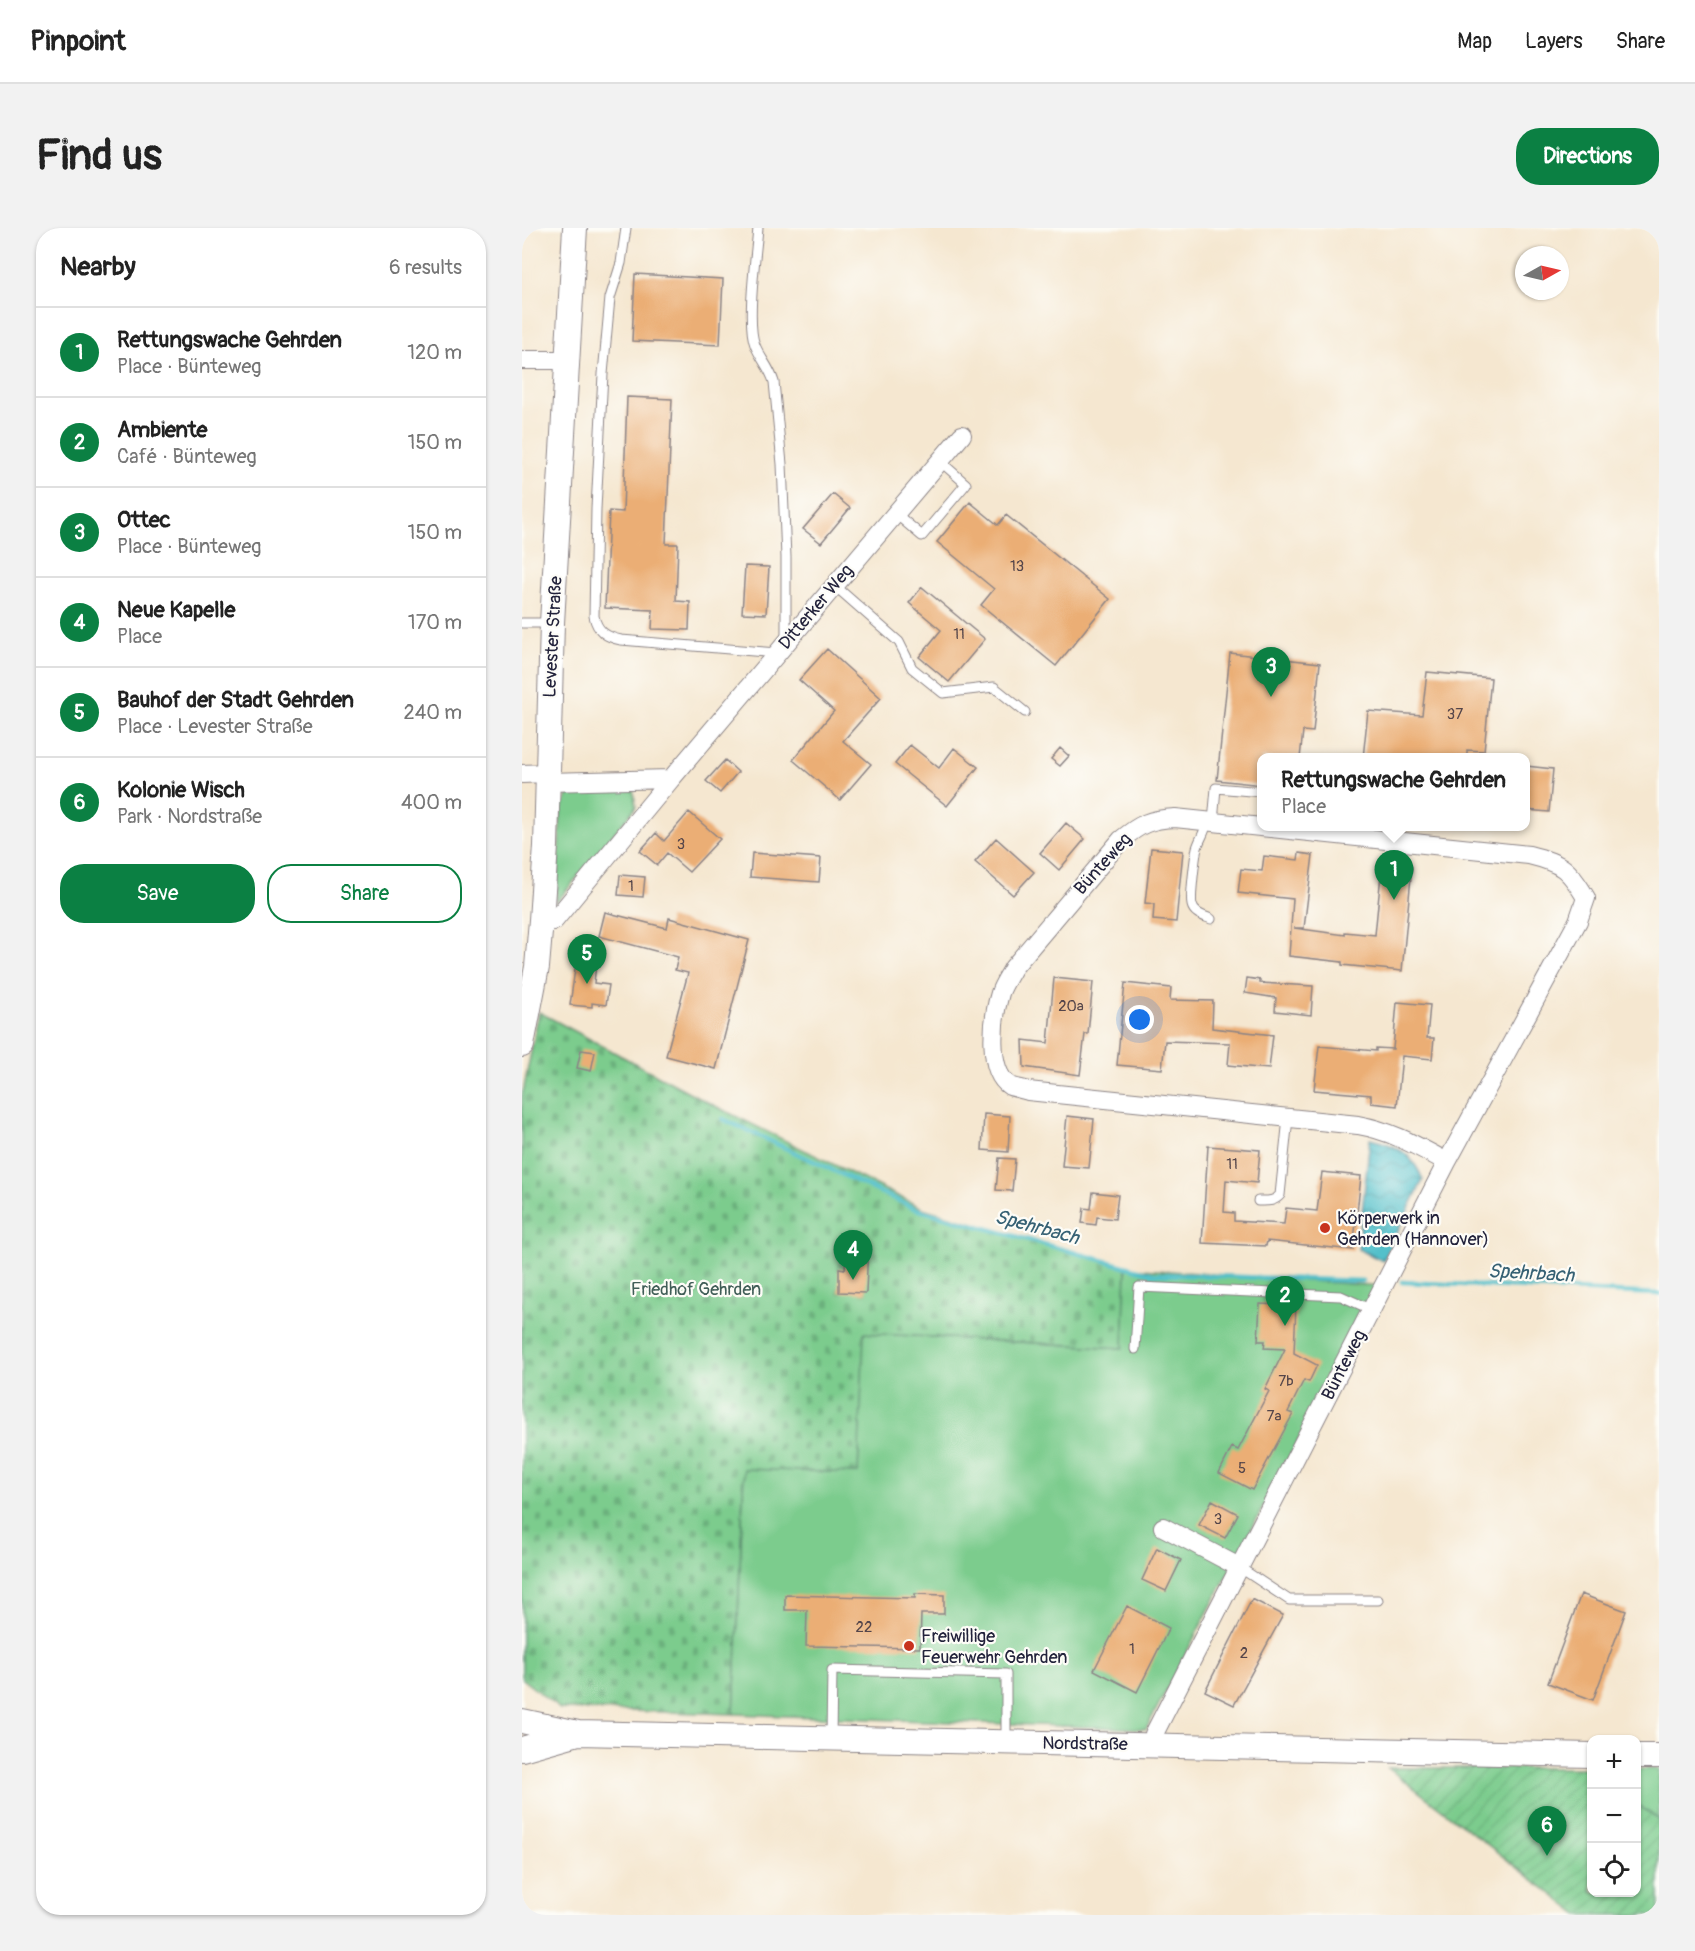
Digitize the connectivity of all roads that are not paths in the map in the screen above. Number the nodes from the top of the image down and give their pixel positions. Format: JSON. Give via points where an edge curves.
{"nodes":[{"id":1,"x":575,"y":228,"type":"edge"},
{"id":2,"x":626,"y":228,"type":"edge"},
{"id":3,"x":758,"y":228,"type":"edge"},
{"id":4,"x":522,"y":360,"type":"edge"},
{"id":5,"x":568,"y":360,"type":"junction"},
{"id":6,"x":962,"y":435,"type":"dead end"},
{"id":7,"x":940,"y":461,"type":"junction"},
{"id":8,"x":895,"y":513,"type":"junction"},
{"id":9,"x":834,"y":585,"type":"junction"},
{"id":10,"x":522,"y":623,"type":"edge"},
{"id":11,"x":552,"y":623,"type":"junction"},
{"id":12,"x":781,"y":647,"type":"junction"},
{"id":13,"x":1025,"y":712,"type":"dead end"},
{"id":14,"x":522,"y":774,"type":"edge"},
{"id":15,"x":547,"y":777,"type":"junction"},
{"id":16,"x":671,"y":779,"type":"junction"},
{"id":17,"x":1257,"y":792,"type":"edge"},
{"id":18,"x":1210,"y":821,"type":"junction"},
{"id":19,"x":1257,"y":825,"type":"edge"},
{"id":20,"x":1320,"y":831,"type":"edge"},
{"id":21,"x":1210,"y":919,"type":"dead end"},
{"id":22,"x":541,"y":920,"type":"junction"},
{"id":23,"x":522,"y":1045,"type":"edge"},
{"id":24,"x":1288,"y":1118,"type":"junction"},
{"id":25,"x":1447,"y":1162,"type":"junction"},
{"id":26,"x":1258,"y":1201,"type":"dead end"},
{"id":27,"x":1372,"y":1310,"type":"junction"},
{"id":28,"x":1135,"y":1349,"type":"dead end"},
{"id":29,"x":1162,"y":1527,"type":"dead end"},
{"id":30,"x":1239,"y":1568,"type":"junction"},
{"id":31,"x":1378,"y":1600,"type":"dead end"},
{"id":32,"x":522,"y":1721,"type":"edge"},
{"id":33,"x":578,"y":1733,"type":"junction"},
{"id":34,"x":831,"y":1739,"type":"junction"},
{"id":35,"x":1006,"y":1742,"type":"junction"},
{"id":36,"x":1154,"y":1745,"type":"junction"},
{"id":37,"x":522,"y":1749,"type":"edge"},
{"id":38,"x":1587,"y":1755,"type":"edge"},
{"id":39,"x":1641,"y":1756,"type":"edge"},
{"id":40,"x":1659,"y":1756,"type":"edge"}],
"edges":[{"from":1,"to":5,"type":"street","name":"Levester Straße"},
{"from":2,"to":12,"type":"lane","via":[[610,298],[603,374],[596,509],[596,625],[608,636],[621,640]]},
{"from":3,"to":12,"type":"lane","via":[[751,327],[754,344],[774,382],[782,464],[786,557]]},
{"from":4,"to":5,"type":"street"},
{"from":5,"to":11,"type":"street","name":"Levester Straße"},
{"from":6,"to":7,"type":"street","name":"Ditterker Weg"},
{"from":7,"to":8,"type":"street","name":"Ditterker Weg"},
{"from":7,"to":8,"type":"lane","via":[[966,484],[922,536]]},
{"from":8,"to":9,"type":"street","name":"Ditterker Weg"},
{"from":9,"to":12,"type":"street","name":"Ditterker Weg"},
{"from":9,"to":13,"type":"lane","via":[[899,642],[912,668],[943,693],[994,687]]},
{"from":10,"to":11,"type":"lane"},
{"from":11,"to":15,"type":"street","name":"Levester Straße"},
{"from":12,"to":16,"type":"street","name":"Ditterker Weg"},
{"from":14,"to":15,"type":"street"},
{"from":15,"to":16,"type":"street"},
{"from":15,"to":22,"type":"street","name":"Levester Straße"},
{"from":16,"to":22,"type":"street","name":"Ditterker Weg","via":[[554,921]]},
{"from":17,"to":18,"type":"lane","via":[[1216,788]]},
{"from":18,"to":19,"type":"street","name":"Bünteweg"},
{"from":18,"to":21,"type":"lane","via":[[1198,846],[1192,906]]},
{"from":18,"to":24,"type":"street","name":"Bünteweg","via":[[1155,819],[1137,826],[1013,968],[1000,992],[995,1022],[998,1073],[1010,1085],[1028,1091]]},
{"from":20,"to":25,"type":"street","name":"Bünteweg","via":[[1529,855],[1551,861],[1572,875],[1586,898],[1578,921]]},
{"from":22,"to":23,"type":"street","name":"Levester Straße","via":[[537,967]]},
{"from":24,"to":25,"type":"street","name":"Bünteweg","via":[[1382,1129]]},
{"from":24,"to":26,"type":"lane","via":[[1280,1195],[1271,1201]]},
{"from":25,"to":27,"type":"street","name":"Bünteweg"},
{"from":27,"to":28,"type":"lane","via":[[1341,1296],[1138,1287]]},
{"from":27,"to":30,"type":"street","name":"Bünteweg"},
{"from":29,"to":30,"type":"street"},
{"from":30,"to":31,"type":"lane","via":[[1289,1600]]},
{"from":30,"to":36,"type":"street","name":"Bünteweg","via":[[1154,1734]]},
{"from":32,"to":33,"type":"street","name":"Nordstraße"},
{"from":33,"to":34,"type":"street","name":"Nordstraße"},
{"from":33,"to":37,"type":"street","name":"Nordstraße"},
{"from":34,"to":35,"type":"street","name":"Nordstraße"},
{"from":34,"to":35,"type":"lane","via":[[832,1670],[1006,1674]]},
{"from":35,"to":36,"type":"street","name":"Nordstraße"},
{"from":36,"to":38,"type":"street","name":"Nordstraße"},
{"from":39,"to":40,"type":"street"}]}
